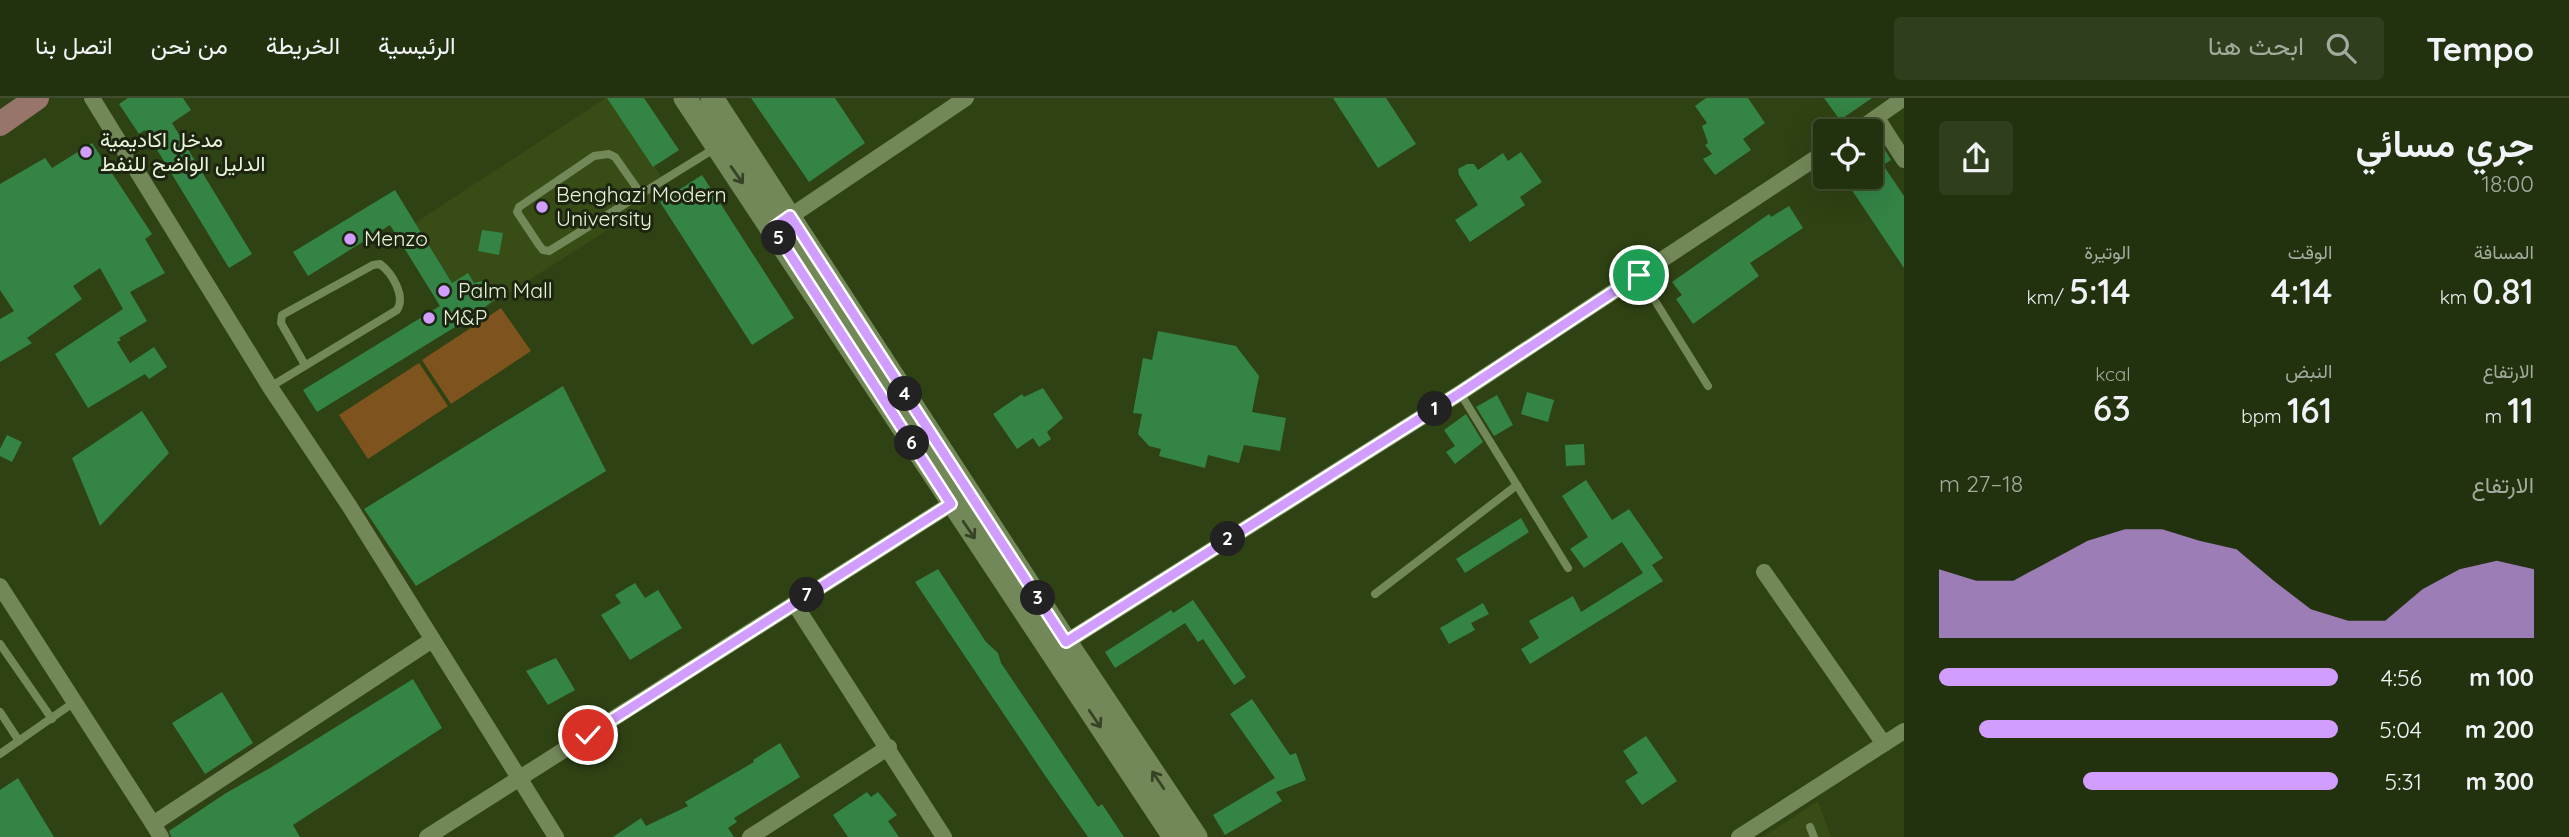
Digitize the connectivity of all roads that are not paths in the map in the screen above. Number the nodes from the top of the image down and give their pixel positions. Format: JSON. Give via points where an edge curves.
{"nodes":[{"id":1,"x":37,"y":98,"type":"edge"},
{"id":2,"x":92,"y":98,"type":"edge"},
{"id":3,"x":685,"y":98,"type":"edge"},
{"id":4,"x":712,"y":98,"type":"edge"},
{"id":5,"x":966,"y":98,"type":"edge"},
{"id":6,"x":1904,"y":99,"type":"edge"},
{"id":7,"x":1877,"y":118,"type":"joint"},
{"id":8,"x":0,"y":124,"type":"edge"},
{"id":9,"x":717,"y":147,"type":"junction"},
{"id":10,"x":1813,"y":160,"type":"edge"},
{"id":11,"x":1904,"y":160,"type":"edge"},
{"id":12,"x":641,"y":194,"type":"junction"},
{"id":13,"x":781,"y":222,"type":"junction"},
{"id":14,"x":1639,"y":275,"type":"junction"},
{"id":15,"x":305,"y":365,"type":"junction"},
{"id":16,"x":1708,"y":386,"type":"dead end"},
{"id":17,"x":270,"y":387,"type":"junction"},
{"id":18,"x":1460,"y":393,"type":"junction"},
{"id":19,"x":1517,"y":485,"type":"junction"},
{"id":20,"x":951,"y":504,"type":"junction"},
{"id":21,"x":1568,"y":568,"type":"dead end"},
{"id":22,"x":1764,"y":572,"type":"dead end"},
{"id":23,"x":0,"y":586,"type":"edge"},
{"id":24,"x":1375,"y":594,"type":"dead end"},
{"id":25,"x":794,"y":603,"type":"junction"},
{"id":26,"x":432,"y":640,"type":"junction"},
{"id":27,"x":1066,"y":642,"type":"junction"},
{"id":28,"x":0,"y":643,"type":"edge"},
{"id":29,"x":73,"y":703,"type":"junction"},
{"id":30,"x":0,"y":712,"type":"edge"},
{"id":31,"x":52,"y":719,"type":"junction"},
{"id":32,"x":1904,"y":731,"type":"edge"},
{"id":33,"x":19,"y":741,"type":"junction"},
{"id":34,"x":1884,"y":744,"type":"junction"},
{"id":35,"x":889,"y":747,"type":"junction"},
{"id":36,"x":0,"y":754,"type":"edge"},
{"id":37,"x":519,"y":779,"type":"junction"},
{"id":38,"x":1810,"y":827,"type":"dead end"},
{"id":39,"x":157,"y":831,"type":"edge"},
{"id":40,"x":427,"y":837,"type":"edge"},
{"id":41,"x":556,"y":837,"type":"edge"},
{"id":42,"x":750,"y":837,"type":"edge"},
{"id":43,"x":944,"y":837,"type":"edge"},
{"id":44,"x":1174,"y":837,"type":"edge"},
{"id":45,"x":1196,"y":837,"type":"edge"},
{"id":46,"x":1739,"y":837,"type":"edge"},
{"id":47,"x":1814,"y":837,"type":"edge"}],
"edges":[{"from":1,"to":8,"type":"main road"},
{"from":2,"to":17,"type":"street"},
{"from":3,"to":9,"type":"main road"},
{"from":4,"to":13,"type":"main road"},
{"from":5,"to":13,"type":"street"},
{"from":6,"to":7,"type":"street"},
{"from":7,"to":11,"type":"street"},
{"from":9,"to":12,"type":"lane"},
{"from":9,"to":13,"type":"main road","one_way":true},
{"from":10,"to":14,"type":"street"},
{"from":12,"to":12,"type":"lane","via":[[550,251],[539,246],[517,212],[594,156],[615,157]]},
{"from":13,"to":20,"type":"main road"},
{"from":13,"to":27,"type":"main road"},
{"from":14,"to":16,"type":"lane"},
{"from":14,"to":18,"type":"street"},
{"from":15,"to":15,"type":"lane","via":[[397,310],[401,298],[388,270],[373,265],[282,315],[281,323]]},
{"from":15,"to":17,"type":"lane"},
{"from":17,"to":26,"type":"street"},
{"from":18,"to":19,"type":"lane"},
{"from":18,"to":27,"type":"street"},
{"from":19,"to":21,"type":"lane"},
{"from":19,"to":24,"type":"lane"},
{"from":20,"to":25,"type":"street"},
{"from":20,"to":44,"type":"main road","one_way":true},
{"from":22,"to":34,"type":"street"},
{"from":23,"to":29,"type":"street"},
{"from":25,"to":35,"type":"street"},
{"from":25,"to":37,"type":"street"},
{"from":26,"to":37,"type":"street"},
{"from":26,"to":39,"type":"street"},
{"from":45,"to":27,"type":"main road","one_way":true},
{"from":28,"to":31,"type":"lane"},
{"from":29,"to":31,"type":"lane"},
{"from":29,"to":39,"type":"street"},
{"from":30,"to":33,"type":"lane"},
{"from":31,"to":33,"type":"lane"},
{"from":32,"to":34,"type":"street"},
{"from":33,"to":36,"type":"lane"},
{"from":34,"to":46,"type":"street"},
{"from":35,"to":42,"type":"street"},
{"from":35,"to":43,"type":"street"},
{"from":37,"to":40,"type":"street"},
{"from":37,"to":41,"type":"street"},
{"from":38,"to":47,"type":"lane"}]}
